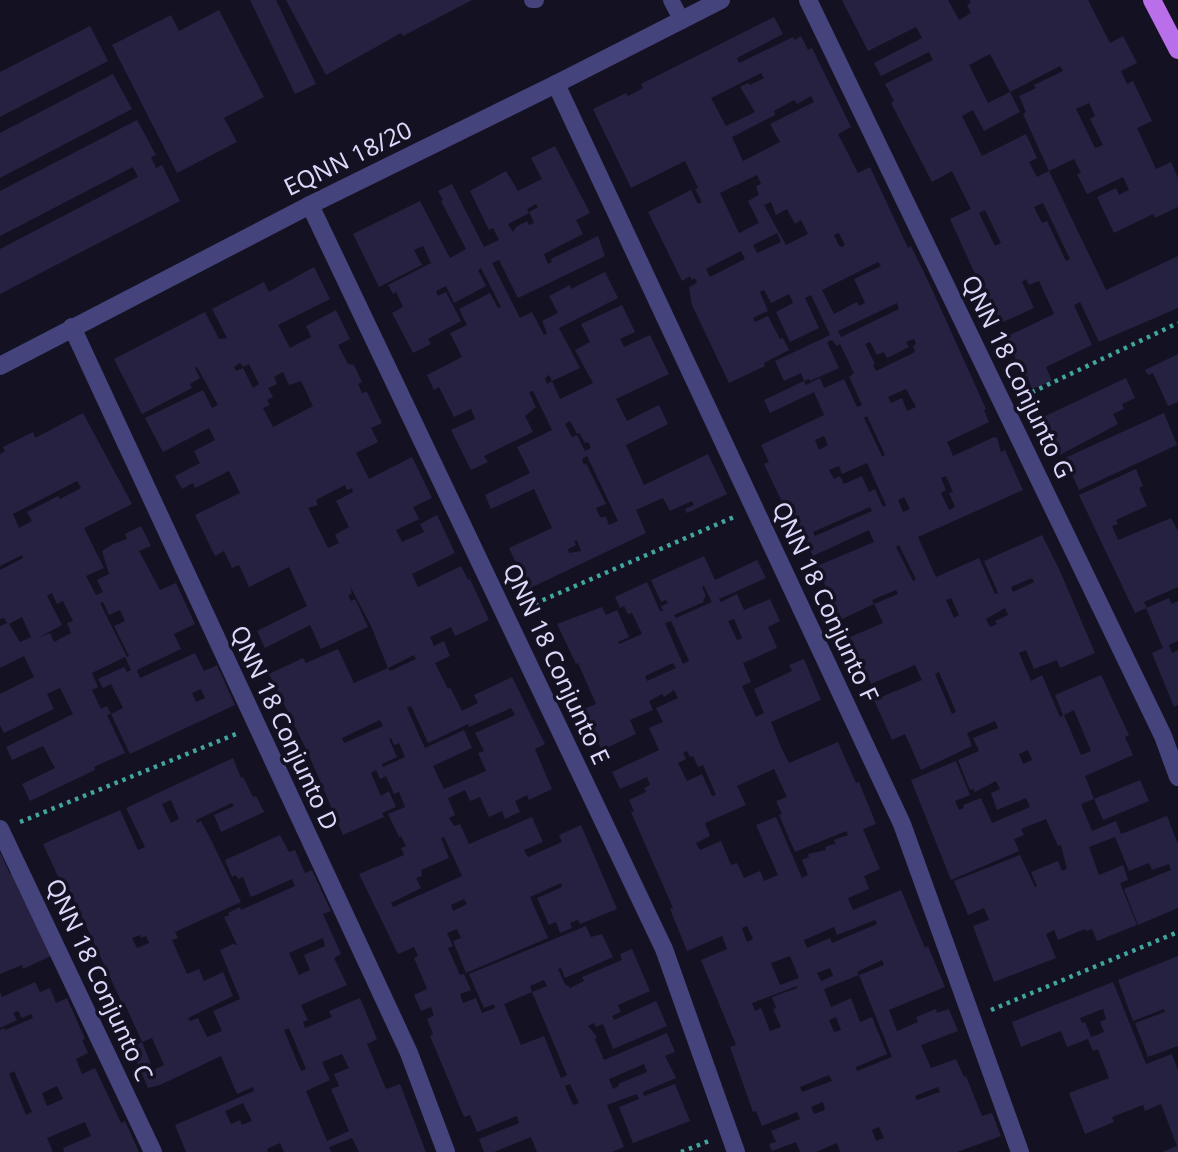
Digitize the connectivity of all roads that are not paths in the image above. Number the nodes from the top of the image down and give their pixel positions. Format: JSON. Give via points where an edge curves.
{"nodes":[{"id":1,"x":671,"y":0,"type":"edge"},
{"id":2,"x":720,"y":0,"type":"edge"},
{"id":3,"x":808,"y":0,"type":"edge"},
{"id":4,"x":1152,"y":0,"type":"edge"},
{"id":5,"x":682,"y":21,"type":"junction"},
{"id":6,"x":1178,"y":50,"type":"edge"},
{"id":7,"x":556,"y":84,"type":"junction"},
{"id":8,"x":310,"y":205,"type":"junction"},
{"id":9,"x":72,"y":327,"type":"junction"},
{"id":10,"x":0,"y":366,"type":"edge"},
{"id":11,"x":1178,"y":777,"type":"edge"},
{"id":12,"x":0,"y":829,"type":"edge"},
{"id":13,"x":153,"y":1152,"type":"edge"},
{"id":14,"x":446,"y":1152,"type":"edge"},
{"id":15,"x":736,"y":1152,"type":"edge"},
{"id":16,"x":1020,"y":1152,"type":"edge"}],
"edges":[{"from":1,"to":5,"type":"lane"},
{"from":2,"to":5,"type":"street","name":"EQNN 18/20"},
{"from":3,"to":11,"type":"street","name":"QNN 18 Conjunto G","via":[[1163,736]]},
{"from":4,"to":6,"type":"main road"},
{"from":5,"to":7,"type":"street","name":"EQNN 18/20"},
{"from":7,"to":8,"type":"street","name":"EQNN 18/20"},
{"from":7,"to":16,"type":"street","name":"QNN 18 Conjunto F","via":[[902,824]]},
{"from":8,"to":9,"type":"street","name":"EQNN 18/20"},
{"from":8,"to":15,"type":"street","name":"QNN 18 Conjunto E","via":[[664,949]]},
{"from":9,"to":10,"type":"street","name":"EQNN 18/20"},
{"from":9,"to":14,"type":"street","name":"QNN 18 Conjunto D","via":[[409,1053]]},
{"from":12,"to":13,"type":"street","name":"QNN 18 Conjunto C"}]}
